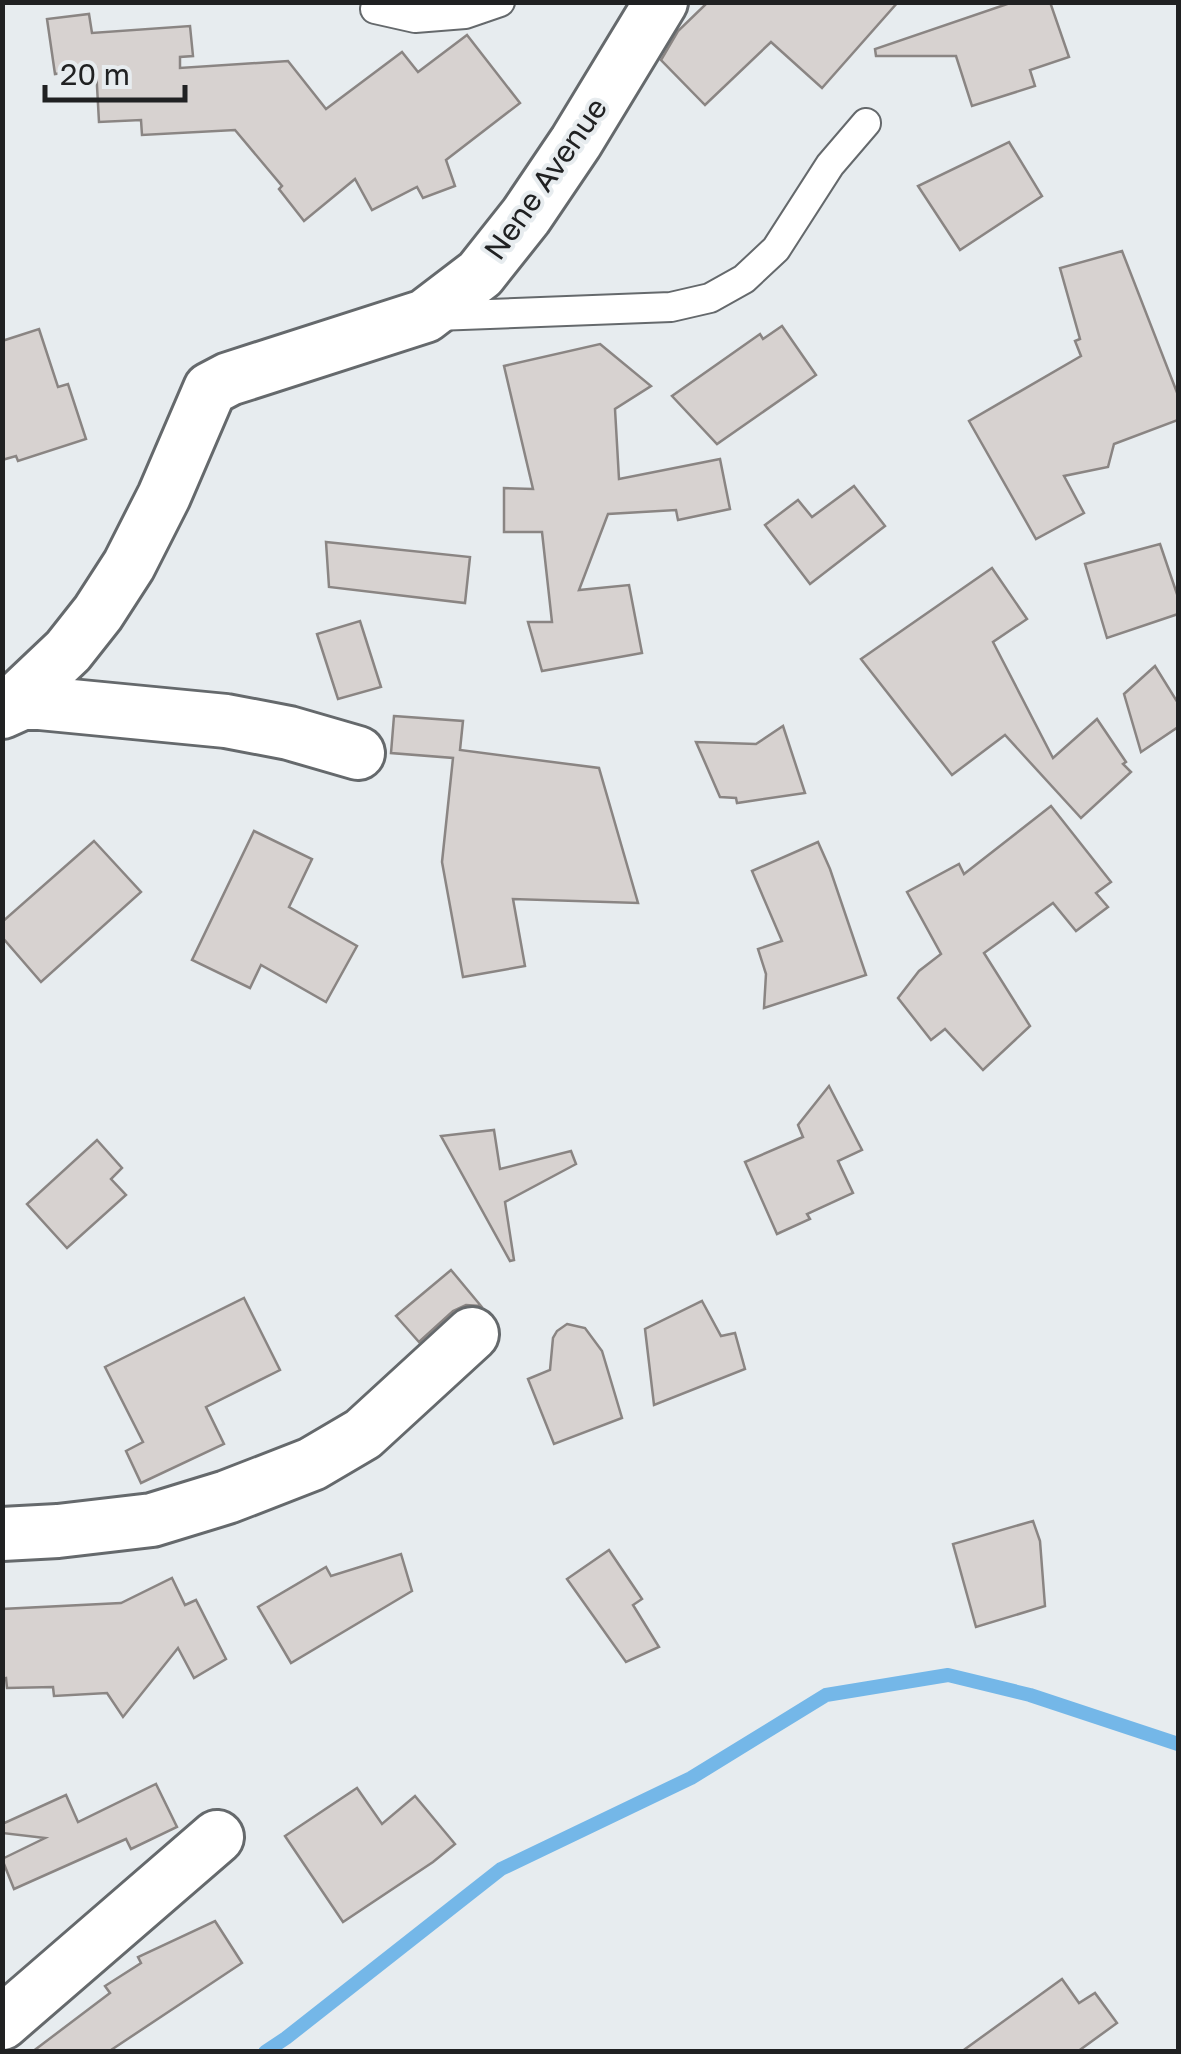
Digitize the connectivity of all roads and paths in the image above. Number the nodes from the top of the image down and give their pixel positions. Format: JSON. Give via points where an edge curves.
{"nodes":[{"id":1,"x":500,"y":2,"type":"edge"},
{"id":2,"x":661,"y":2,"type":"edge"},
{"id":3,"x":375,"y":9,"type":"dead end"},
{"id":4,"x":866,"y":123,"type":"dead end"},
{"id":5,"x":425,"y":316,"type":"junction"},
{"id":6,"x":5,"y":710,"type":"edge"},
{"id":7,"x":358,"y":753,"type":"dead end"},
{"id":8,"x":472,"y":1334,"type":"dead end"},
{"id":9,"x":2,"y":1534,"type":"edge"},
{"id":10,"x":218,"y":1836,"type":"dead end"},
{"id":11,"x":2,"y":2023,"type":"edge"}],
"edges":[{"from":1,"to":3,"type":"lane","via":[[465,14],[415,18]]},
{"from":2,"to":5,"type":"street","name":"Nene Avenue","via":[[526,216],[480,274]]},
{"from":4,"to":5,"type":"lane","via":[[776,248],[744,279],[710,298],[672,307]]},
{"from":5,"to":6,"type":"street","name":"Nene Avenue","via":[[210,389],[164,496],[98,614]]},
{"from":6,"to":7,"type":"street","via":[[40,703],[226,721]]},
{"from":8,"to":9,"type":"street","via":[[363,1434],[312,1464],[152,1520]]},
{"from":10,"to":11,"type":"street"}]}
